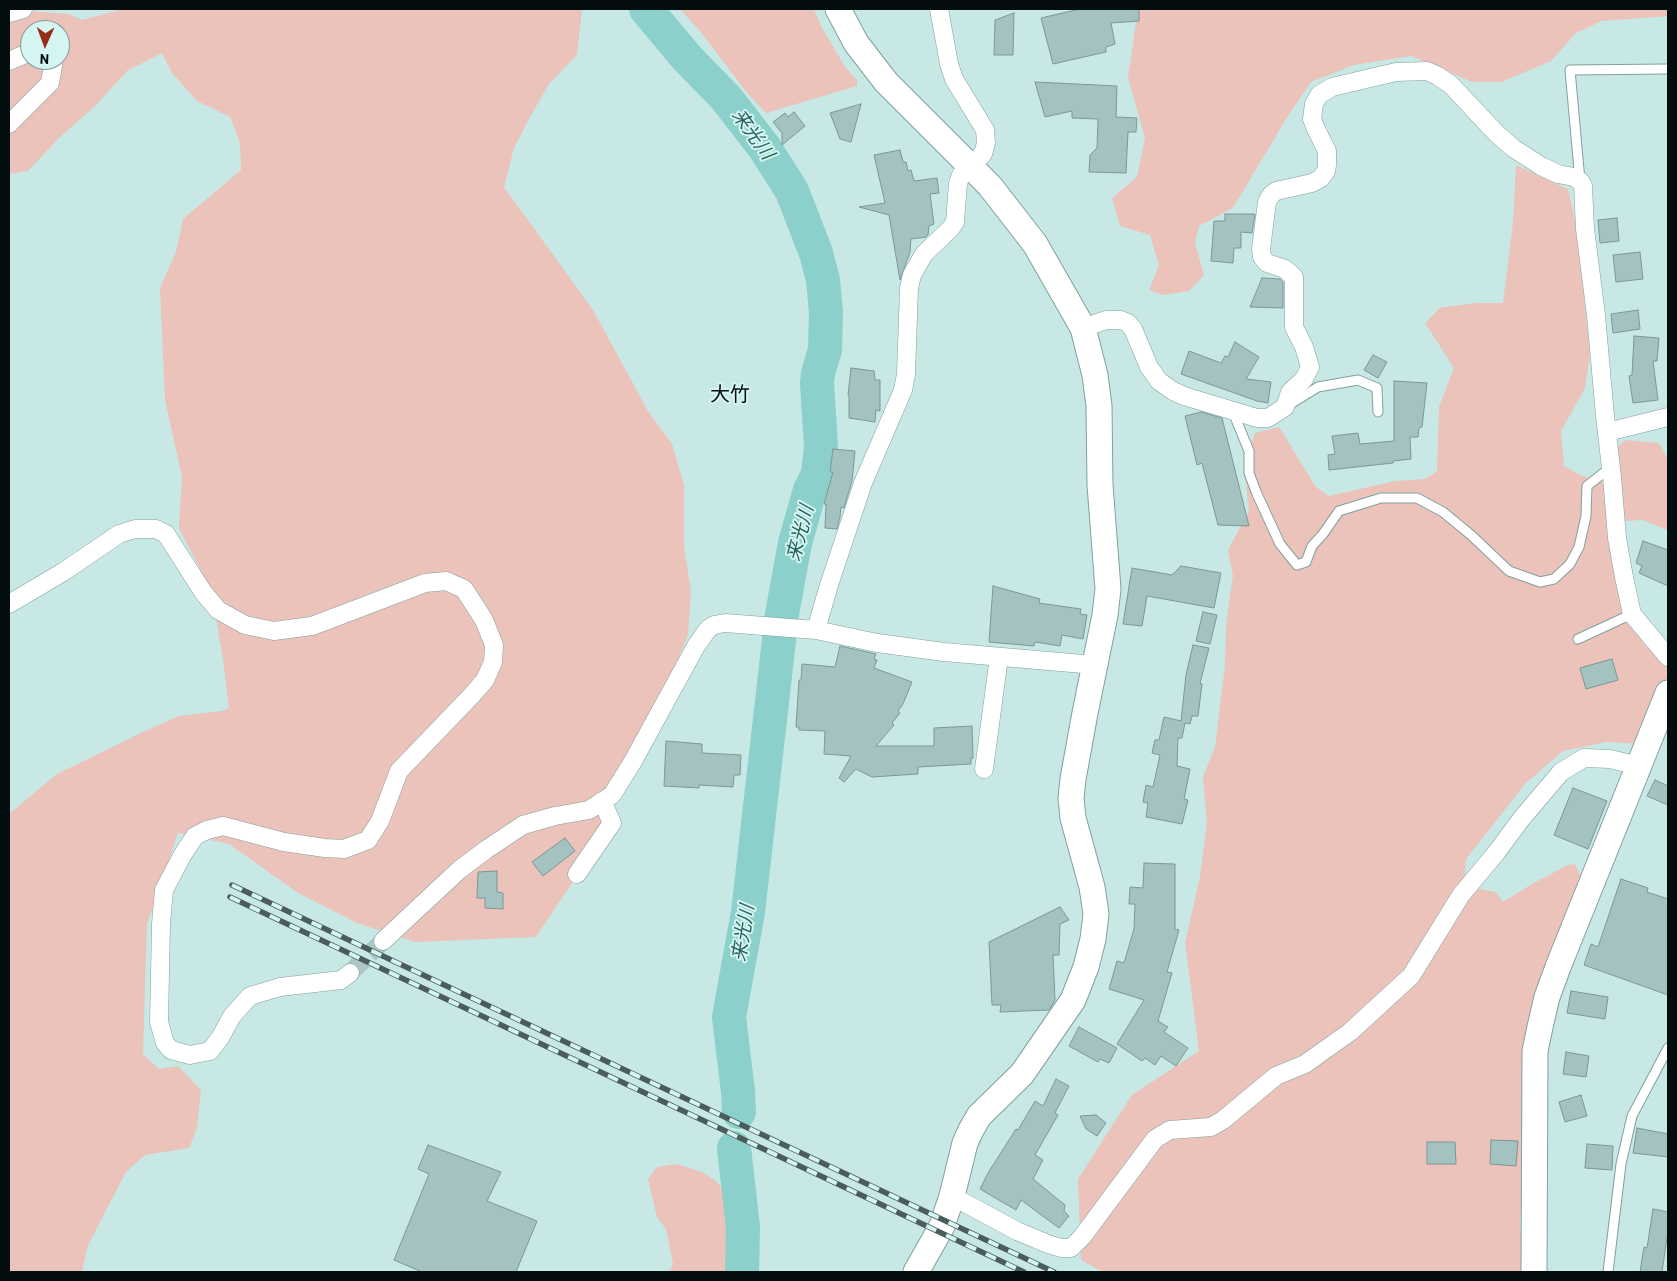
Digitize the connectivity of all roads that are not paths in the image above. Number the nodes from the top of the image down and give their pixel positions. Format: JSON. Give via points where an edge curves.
{"nodes":[{"id":1,"x":23,"y":9,"type":"edge"},
{"id":2,"x":838,"y":9,"type":"edge"},
{"id":3,"x":939,"y":9,"type":"edge"},
{"id":4,"x":9,"y":13,"type":"edge"},
{"id":5,"x":1668,"y":69,"type":"edge"},
{"id":6,"x":52,"y":70,"type":"edge"},
{"id":7,"x":9,"y":124,"type":"edge"},
{"id":8,"x":970,"y":166,"type":"junction"},
{"id":9,"x":1580,"y":180,"type":"junction"},
{"id":10,"x":1083,"y":328,"type":"junction"},
{"id":11,"x":1285,"y":407,"type":"junction"},
{"id":12,"x":1233,"y":412,"type":"junction"},
{"id":13,"x":1378,"y":412,"type":"dead end"},
{"id":14,"x":1668,"y":417,"type":"edge"},
{"id":15,"x":1607,"y":432,"type":"junction"},
{"id":16,"x":1611,"y":467,"type":"junction"},
{"id":17,"x":9,"y":604,"type":"edge"},
{"id":18,"x":1632,"y":614,"type":"junction"},
{"id":19,"x":810,"y":629,"type":"junction"},
{"id":20,"x":1578,"y":638,"type":"dead end"},
{"id":21,"x":999,"y":657,"type":"junction"},
{"id":22,"x":1668,"y":657,"type":"edge"},
{"id":23,"x":1095,"y":665,"type":"junction"},
{"id":24,"x":1668,"y":693,"type":"edge"},
{"id":25,"x":1639,"y":766,"type":"junction"},
{"id":26,"x":984,"y":769,"type":"dead end"},
{"id":27,"x":602,"y":801,"type":"junction"},
{"id":28,"x":577,"y":874,"type":"dead end"},
{"id":29,"x":383,"y":941,"type":"tunnel mouth"},
{"id":30,"x":350,"y":973,"type":"tunnel mouth"},
{"id":31,"x":1668,"y":1048,"type":"edge"},
{"id":32,"x":952,"y":1196,"type":"junction"},
{"id":33,"x":916,"y":1272,"type":"edge"},
{"id":34,"x":1534,"y":1272,"type":"edge"},
{"id":35,"x":1608,"y":1272,"type":"edge"}],
"edges":[{"from":1,"to":4,"type":"street"},
{"from":2,"to":8,"type":"street","via":[[856,43],[886,82]]},
{"from":3,"to":8,"type":"street","via":[[954,79],[985,130],[983,154]]},
{"from":5,"to":9,"type":"lane","via":[[1570,70]]},
{"from":6,"to":7,"type":"street","via":[[50,83]]},
{"from":8,"to":10,"type":"street","via":[[990,186],[1035,244]]},
{"from":8,"to":19,"type":"street","via":[[958,183],[955,222],[924,254],[912,275],[903,390],[863,483],[829,585]]},
{"from":9,"to":11,"type":"street","via":[[1541,166],[1513,148],[1451,85],[1427,71],[1396,72],[1332,87],[1319,96],[1312,119],[1327,150],[1326,171],[1312,183],[1286,188],[1271,195],[1267,202],[1261,249],[1264,261],[1285,269],[1294,277],[1294,327],[1310,362],[1307,375],[1290,392]]},
{"from":9,"to":15,"type":"street","via":[[1584,186],[1585,229]]},
{"from":10,"to":12,"type":"street","via":[[1106,320],[1128,323],[1159,381],[1184,396]]},
{"from":10,"to":23,"type":"street","via":[[1099,406],[1100,486],[1108,589]]},
{"from":11,"to":12,"type":"street","via":[[1268,418]]},
{"from":11,"to":13,"type":"lane","via":[[1318,387],[1358,380],[1376,388]]},
{"from":12,"to":16,"type":"lane","via":[[1249,452],[1249,473],[1257,494],[1280,544],[1297,564],[1306,562],[1312,546],[1339,511],[1381,498],[1417,498],[1443,512],[1472,534],[1510,571],[1540,582],[1554,579],[1570,564],[1579,547],[1586,516],[1586,486]]},
{"from":14,"to":15,"type":"street"},
{"from":15,"to":16,"type":"street"},
{"from":16,"to":18,"type":"street","via":[[1618,538]]},
{"from":17,"to":30,"type":"street","via":[[119,534],[135,529],[156,529],[166,534],[218,610],[245,625],[274,631],[312,626],[425,583],[446,581],[464,589],[484,620],[494,645],[493,662],[472,696],[399,771],[380,821],[368,840],[344,849],[325,848],[284,842],[223,826],[195,836],[164,890],[159,1022],[164,1043],[171,1050],[190,1055],[210,1051],[232,1016],[250,996],[280,987],[342,980]]},
{"from":18,"to":20,"type":"lane"},
{"from":18,"to":22,"type":"street"},
{"from":19,"to":21,"type":"street","via":[[877,643]]},
{"from":19,"to":27,"type":"street","via":[[725,623],[708,629],[632,763],[612,795]]},
{"from":21,"to":23,"type":"street"},
{"from":21,"to":26,"type":"street"},
{"from":23,"to":32,"type":"street","via":[[1071,798],[1096,914],[1086,966],[1073,1000],[1027,1067],[1009,1089],[979,1116],[965,1143]]},
{"from":24,"to":25,"type":"street"},
{"from":25,"to":32,"type":"street","via":[[1610,759],[1584,758],[1562,772],[1461,896],[1411,976],[1350,1032],[1305,1064],[1276,1076],[1223,1120],[1211,1127],[1170,1130],[1154,1140],[1072,1248],[1048,1244],[1018,1231]]},
{"from":25,"to":34,"type":"street","via":[[1547,997],[1535,1051]]},
{"from":27,"to":28,"type":"street","via":[[612,823]]},
{"from":27,"to":29,"type":"street","via":[[589,810],[523,825],[459,870]]},
{"from":31,"to":35,"type":"lane","via":[[1632,1116],[1621,1164]]},
{"from":32,"to":33,"type":"street","via":[[942,1226]]}]}
